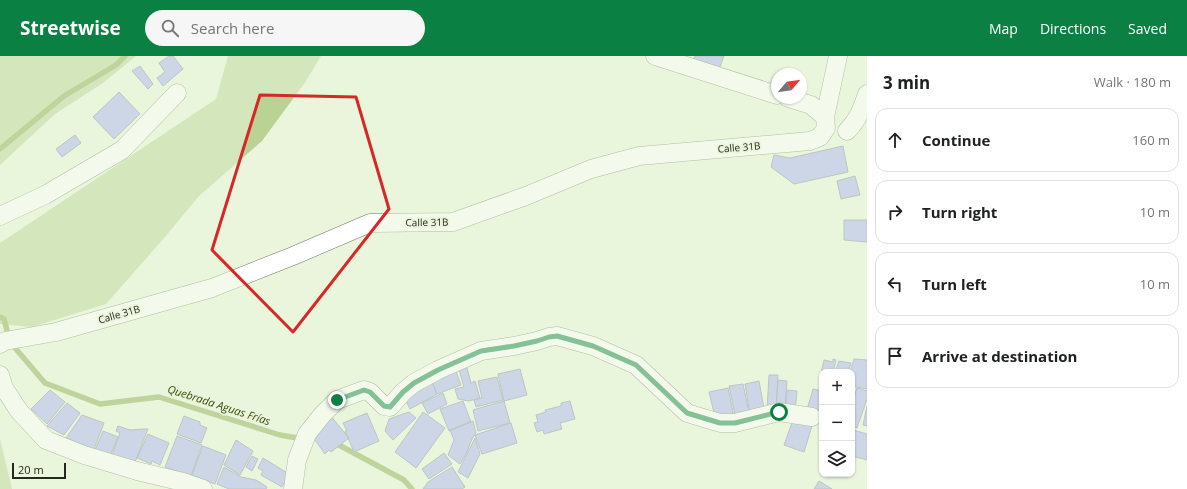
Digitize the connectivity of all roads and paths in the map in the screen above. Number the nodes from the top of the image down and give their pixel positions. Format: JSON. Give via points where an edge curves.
{"nodes":[{"id":1,"x":655,"y":56,"type":"edge"},
{"id":2,"x":838,"y":56,"type":"edge"},
{"id":3,"x":177,"y":93,"type":"dead end"},
{"id":4,"x":771,"y":93,"type":"edge"},
{"id":5,"x":867,"y":94,"type":"edge"},
{"id":6,"x":807,"y":104,"type":"edge"},
{"id":7,"x":825,"y":117,"type":"junction"},
{"id":8,"x":847,"y":131,"type":"dead end"},
{"id":9,"x":0,"y":216,"type":"edge"},
{"id":10,"x":7,"y":341,"type":"edge"},
{"id":11,"x":0,"y":375,"type":"edge"},
{"id":12,"x":812,"y":417,"type":"dead end"},
{"id":13,"x":203,"y":489,"type":"edge"},
{"id":14,"x":293,"y":489,"type":"edge"}],
"edges":[{"from":1,"to":4,"type":"street"},
{"from":2,"to":7,"type":"street","name":"Calle 31B"},
{"from":3,"to":9,"type":"street","via":[[122,150],[45,195]]},
{"from":5,"to":8,"type":"street","via":[[863,108]]},
{"from":6,"to":7,"type":"street"},
{"from":7,"to":10,"type":"street","name":"Calle 31B","via":[[826,128],[820,137],[810,141],[639,156],[591,169],[453,222],[370,223],[212,288],[56,332]]},
{"from":11,"to":13,"type":"street","via":[[4,388],[19,411],[46,440],[84,455]]},
{"from":12,"to":14,"type":"street","via":[[779,412],[735,423],[720,423],[687,413],[636,365],[593,346],[557,336],[549,337],[481,351],[414,383],[390,407],[384,406],[370,392],[364,390],[337,400],[307,434],[297,460]]}]}
